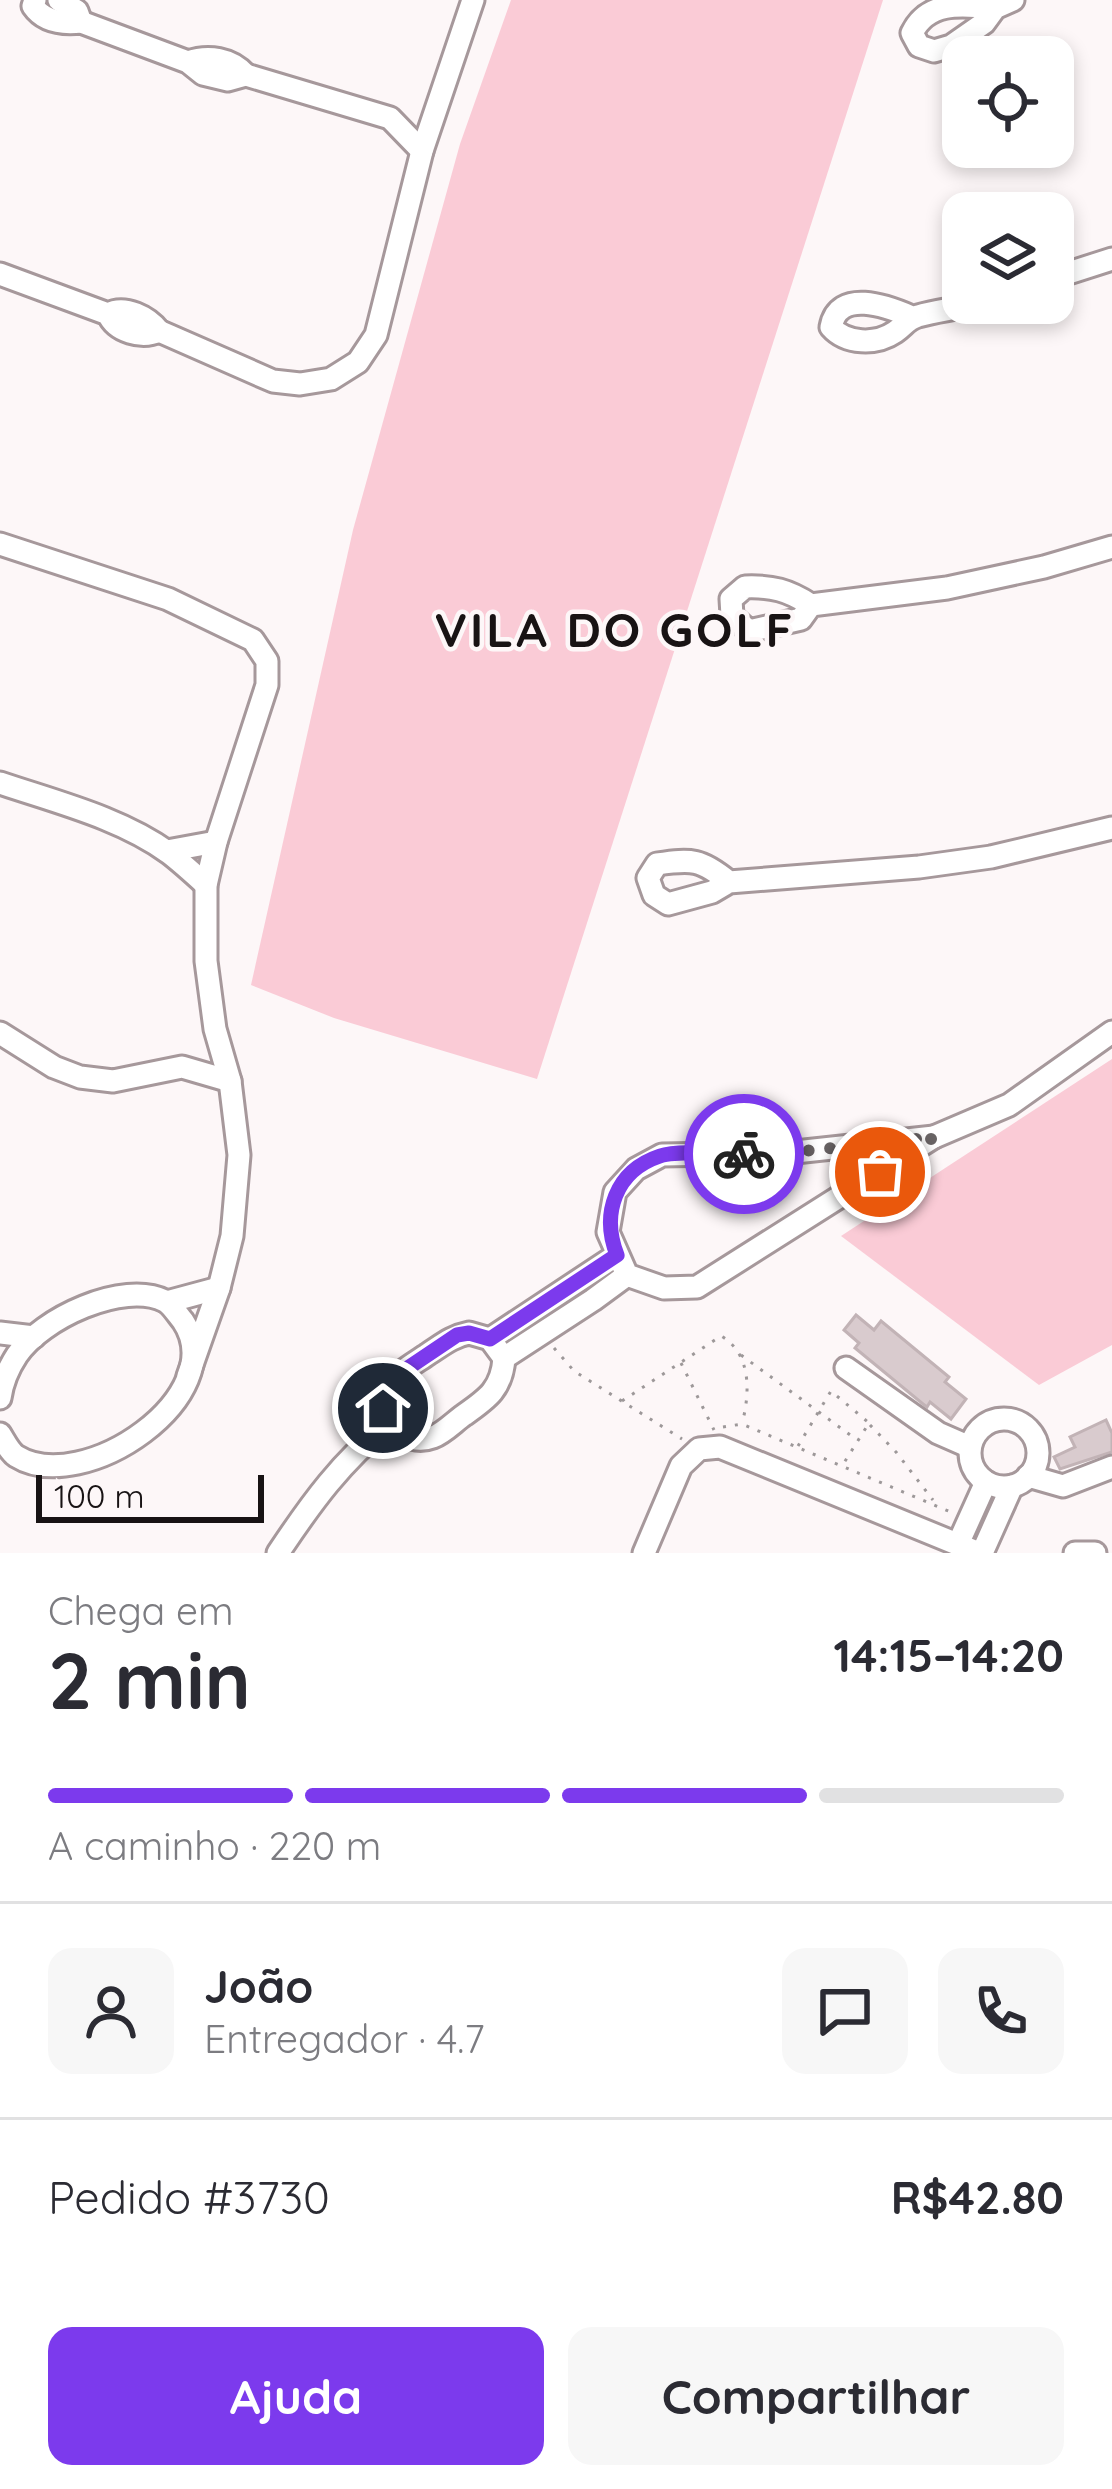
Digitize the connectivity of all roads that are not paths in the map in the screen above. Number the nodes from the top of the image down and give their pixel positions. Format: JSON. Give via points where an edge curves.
{"nodes":[{"id":1,"x":35,"y":0,"type":"edge"},
{"id":2,"x":59,"y":0,"type":"edge"},
{"id":3,"x":473,"y":0,"type":"edge"},
{"id":4,"x":81,"y":22,"type":"junction"},
{"id":5,"x":435,"y":111,"type":"junction"},
{"id":6,"x":390,"y":118,"type":"junction"},
{"id":7,"x":422,"y":151,"type":"junction"},
{"id":8,"x":1112,"y":260,"type":"edge"},
{"id":9,"x":1074,"y":272,"type":"edge"},
{"id":10,"x":0,"y":274,"type":"edge"},
{"id":11,"x":942,"y":311,"type":"edge"},
{"id":12,"x":912,"y":317,"type":"dead end"},
{"id":13,"x":0,"y":544,"type":"edge"},
{"id":14,"x":1112,"y":547,"type":"edge"},
{"id":15,"x":812,"y":605,"type":"dead end"},
{"id":16,"x":0,"y":783,"type":"edge"},
{"id":17,"x":1112,"y":828,"type":"edge"},
{"id":18,"x":216,"y":842,"type":"junction"},
{"id":19,"x":167,"y":851,"type":"junction"},
{"id":20,"x":729,"y":882,"type":"dead end"},
{"id":21,"x":206,"y":885,"type":"junction"},
{"id":22,"x":215,"y":1029,"type":"junction"},
{"id":23,"x":1112,"y":1032,"type":"edge"},
{"id":24,"x":0,"y":1033,"type":"edge"},
{"id":25,"x":182,"y":1067,"type":"junction"},
{"id":26,"x":230,"y":1081,"type":"junction"},
{"id":27,"x":934,"y":1137,"type":"junction"},
{"id":28,"x":840,"y":1147,"type":"junction"},
{"id":29,"x":853,"y":1189,"type":"junction"},
{"id":30,"x":622,"y":1264,"type":"junction"},
{"id":31,"x":219,"y":1288,"type":"junction"},
{"id":32,"x":167,"y":1302,"type":"junction"},
{"id":33,"x":0,"y":1333,"type":"edge"},
{"id":34,"x":34,"y":1337,"type":"junction"},
{"id":35,"x":490,"y":1339,"type":"junction"},
{"id":36,"x":504,"y":1358,"type":"junction"},
{"id":37,"x":4,"y":1364,"type":"edge"},
{"id":38,"x":846,"y":1368,"type":"dead end"},
{"id":39,"x":188,"y":1376,"type":"junction"},
{"id":40,"x":0,"y":1398,"type":"edge"},
{"id":41,"x":389,"y":1423,"type":"junction"},
{"id":42,"x":970,"y":1447,"type":"junction"},
{"id":43,"x":4,"y":1450,"type":"edge"},
{"id":44,"x":1112,"y":1467,"type":"edge"},
{"id":45,"x":1020,"y":1481,"type":"junction"},
{"id":46,"x":986,"y":1482,"type":"junction"},
{"id":47,"x":973,"y":1550,"type":"edge"},
{"id":48,"x":278,"y":1553,"type":"edge"},
{"id":49,"x":644,"y":1553,"type":"edge"},
{"id":50,"x":1076,"y":1553,"type":"edge"},
{"id":51,"x":1095,"y":1553,"type":"edge"}],
"edges":[{"from":1,"to":4,"type":"street","via":[[37,12],[52,20]]},
{"from":2,"to":4,"type":"street"},
{"from":3,"to":5,"type":"street"},
{"from":4,"to":6,"type":"street","via":[[203,74],[246,75]]},
{"from":5,"to":6,"type":"street"},
{"from":5,"to":7,"type":"street"},
{"from":6,"to":7,"type":"street"},
{"from":7,"to":10,"type":"street","via":[[376,335],[358,362],[331,379],[273,381]]},
{"from":8,"to":9,"type":"street"},
{"from":11,"to":12,"type":"street"},
{"from":13,"to":18,"type":"street","via":[[168,599],[253,640],[267,662],[267,685]]},
{"from":14,"to":15,"type":"street","via":[[947,588]]},
{"from":16,"to":19,"type":"street"},
{"from":17,"to":20,"type":"street","via":[[991,857]]},
{"from":18,"to":19,"type":"street"},
{"from":18,"to":21,"type":"street"},
{"from":19,"to":21,"type":"street"},
{"from":21,"to":22,"type":"street"},
{"from":22,"to":25,"type":"street"},
{"from":22,"to":26,"type":"street"},
{"from":23,"to":27,"type":"street","via":[[1009,1105]]},
{"from":24,"to":25,"type":"street","via":[[80,1077],[113,1081]]},
{"from":25,"to":26,"type":"street"},
{"from":26,"to":31,"type":"street","via":[[239,1155]]},
{"from":27,"to":28,"type":"street"},
{"from":27,"to":29,"type":"street"},
{"from":28,"to":29,"type":"street"},
{"from":28,"to":30,"type":"street","via":[[662,1155],[615,1192],[608,1232]]},
{"from":29,"to":30,"type":"street","via":[[698,1287],[664,1288]]},
{"from":30,"to":35,"type":"street"},
{"from":30,"to":36,"type":"street"},
{"from":31,"to":32,"type":"street"},
{"from":31,"to":39,"type":"street"},
{"from":32,"to":34,"type":"street","via":[[138,1295],[98,1301]]},
{"from":32,"to":39,"type":"street","via":[[194,1344]]},
{"from":33,"to":34,"type":"street"},
{"from":34,"to":37,"type":"street"},
{"from":35,"to":36,"type":"street"},
{"from":35,"to":41,"type":"street","via":[[457,1335],[396,1376],[383,1408]]},
{"from":36,"to":41,"type":"street","via":[[492,1395],[433,1437],[401,1434]]},
{"from":37,"to":40,"type":"street"},
{"from":38,"to":42,"type":"street"},
{"from":39,"to":43,"type":"street","via":[[164,1416],[92,1460],[35,1464]]},
{"from":41,"to":48,"type":"street","via":[[338,1468]]},
{"from":42,"to":45,"type":"street","via":[[982,1427],[1014,1421],[1036,1444]]},
{"from":42,"to":46,"type":"street"},
{"from":44,"to":45,"type":"street","via":[[1063,1486]]},
{"from":45,"to":46,"type":"street"},
{"from":45,"to":47,"type":"street"},
{"from":46,"to":47,"type":"street","via":[[968,1521]]},
{"from":47,"to":49,"type":"street","via":[[720,1447],[699,1449],[681,1466]]},
{"from":50,"to":51,"type":"street"}]}
